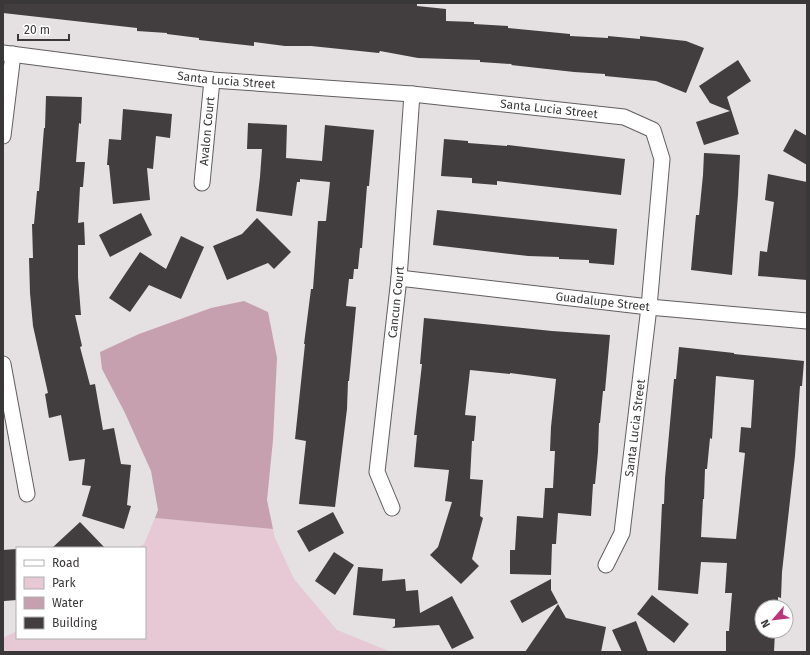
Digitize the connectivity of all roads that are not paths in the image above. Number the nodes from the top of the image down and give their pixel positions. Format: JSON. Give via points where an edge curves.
{"nodes":[{"id":1,"x":8,"y":53,"type":"edge"},
{"id":2,"x":212,"y":80,"type":"junction"},
{"id":3,"x":412,"y":94,"type":"junction"},
{"id":4,"x":3,"y":136,"type":"edge"},
{"id":5,"x":202,"y":183,"type":"dead end"},
{"id":6,"x":399,"y":278,"type":"junction"},
{"id":7,"x":649,"y":307,"type":"junction"},
{"id":8,"x":807,"y":321,"type":"edge"},
{"id":9,"x":3,"y":364,"type":"edge"},
{"id":10,"x":27,"y":494,"type":"dead end"},
{"id":11,"x":392,"y":508,"type":"dead end"},
{"id":12,"x":606,"y":565,"type":"dead end"}],
"edges":[{"from":1,"to":2,"type":"street","name":"Santa Lucia Street"},
{"from":1,"to":4,"type":"street"},
{"from":2,"to":3,"type":"street","name":"Santa Lucia Street"},
{"from":2,"to":5,"type":"street","name":"Avalon Court"},
{"from":3,"to":6,"type":"street","name":"Cancun Court"},
{"from":3,"to":7,"type":"street","name":"Santa Lucia Street","via":[[624,117],[654,130],[662,159]]},
{"from":6,"to":7,"type":"street","name":"Guadalupe Street"},
{"from":6,"to":11,"type":"street","name":"Cancun Court","via":[[377,472]]},
{"from":7,"to":8,"type":"street","name":"Guadalupe Street"},
{"from":7,"to":12,"type":"street","name":"Santa Lucia Street","via":[[622,533]]},
{"from":9,"to":10,"type":"street"}]}
